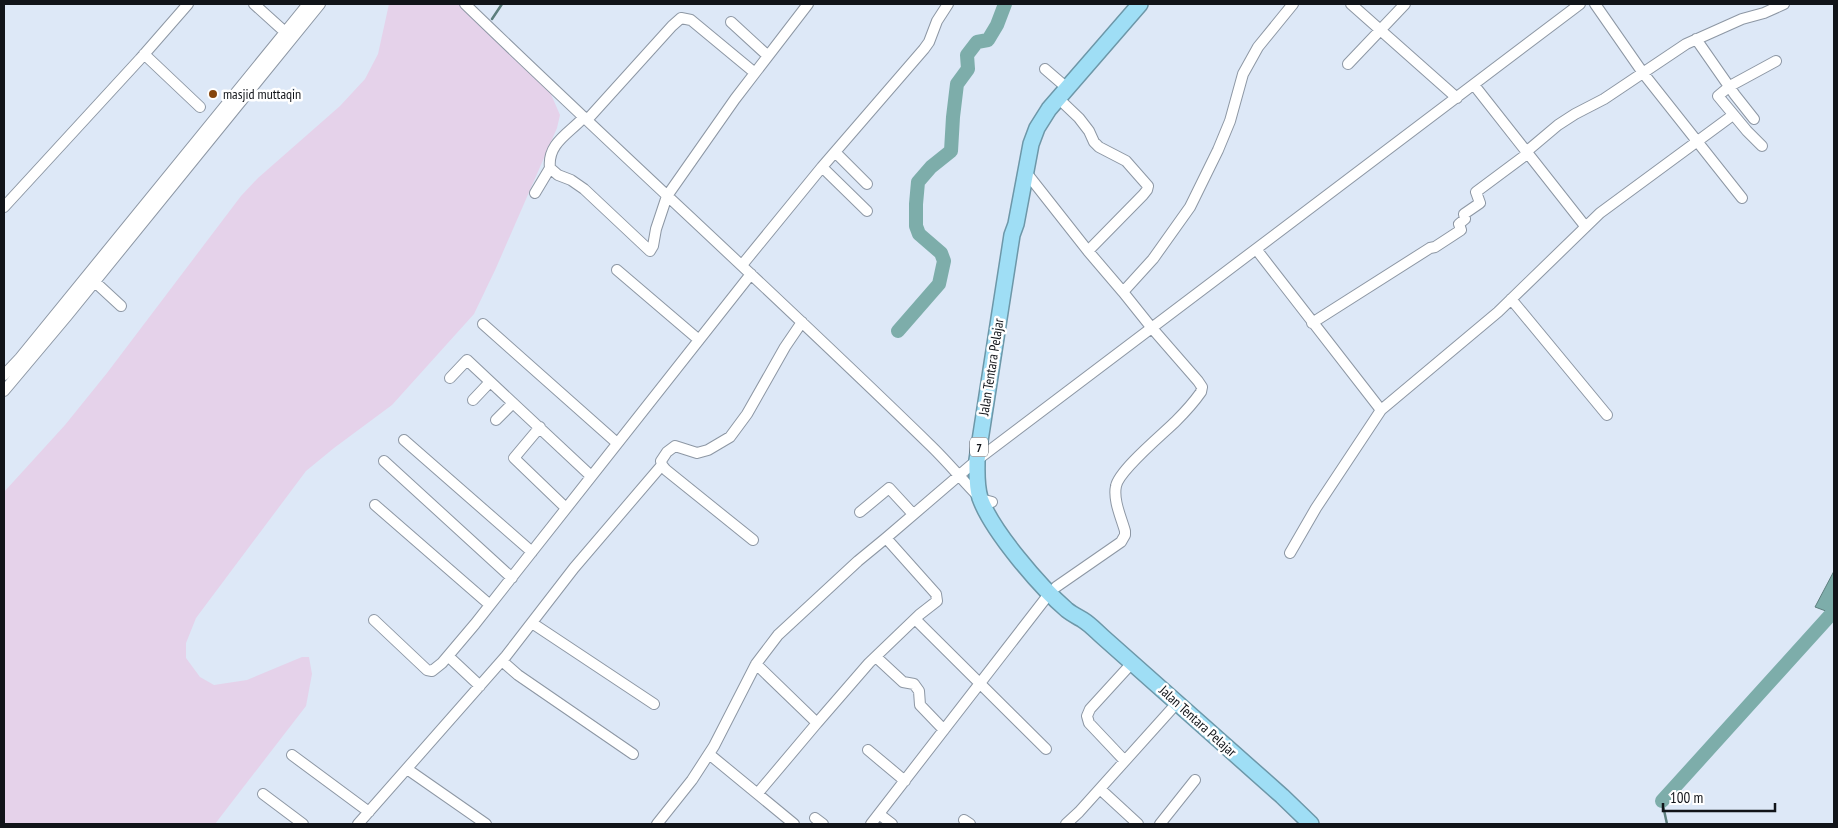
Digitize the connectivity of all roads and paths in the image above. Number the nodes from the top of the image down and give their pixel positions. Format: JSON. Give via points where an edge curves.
{"nodes":[{"id":1,"x":188,"y":4,"type":"edge"},
{"id":2,"x":254,"y":4,"type":"edge"},
{"id":3,"x":308,"y":4,"type":"edge"},
{"id":4,"x":320,"y":4,"type":"edge"},
{"id":5,"x":465,"y":4,"type":"edge"},
{"id":6,"x":808,"y":4,"type":"edge"},
{"id":7,"x":948,"y":4,"type":"edge"},
{"id":8,"x":1140,"y":4,"type":"edge"},
{"id":9,"x":1293,"y":4,"type":"edge"},
{"id":10,"x":1351,"y":4,"type":"edge"},
{"id":11,"x":1405,"y":4,"type":"edge"},
{"id":12,"x":1580,"y":4,"type":"edge"},
{"id":13,"x":1595,"y":4,"type":"edge"},
{"id":14,"x":1784,"y":4,"type":"edge"},
{"id":15,"x":731,"y":22,"type":"dead end"},
{"id":16,"x":1380,"y":30,"type":"junction"},
{"id":17,"x":285,"y":32,"type":"junction"},
{"id":18,"x":1696,"y":39,"type":"junction"},
{"id":19,"x":144,"y":54,"type":"junction"},
{"id":20,"x":768,"y":56,"type":"junction"},
{"id":21,"x":1776,"y":61,"type":"dead end"},
{"id":22,"x":1348,"y":64,"type":"dead end"},
{"id":23,"x":1045,"y":69,"type":"dead end"},
{"id":24,"x":755,"y":73,"type":"junction"},
{"id":25,"x":1643,"y":73,"type":"junction"},
{"id":26,"x":1474,"y":85,"type":"junction"},
{"id":27,"x":1730,"y":86,"type":"junction"},
{"id":28,"x":1063,"y":93,"type":"junction"},
{"id":29,"x":1457,"y":98,"type":"junction"},
{"id":30,"x":200,"y":107,"type":"dead end"},
{"id":31,"x":1733,"y":115,"type":"junction"},
{"id":32,"x":584,"y":118,"type":"junction"},
{"id":33,"x":1754,"y":119,"type":"dead end"},
{"id":34,"x":1696,"y":142,"type":"junction"},
{"id":35,"x":1762,"y":146,"type":"dead end"},
{"id":36,"x":835,"y":152,"type":"junction"},
{"id":37,"x":1527,"y":153,"type":"junction"},
{"id":38,"x":822,"y":167,"type":"junction"},
{"id":39,"x":550,"y":168,"type":"junction"},
{"id":40,"x":1025,"y":171,"type":"junction"},
{"id":41,"x":867,"y":184,"type":"dead end"},
{"id":42,"x":534,"y":193,"type":"dead end"},
{"id":43,"x":667,"y":196,"type":"junction"},
{"id":44,"x":1742,"y":198,"type":"dead end"},
{"id":45,"x":4,"y":207,"type":"edge"},
{"id":46,"x":867,"y":211,"type":"dead end"},
{"id":47,"x":1586,"y":226,"type":"junction"},
{"id":48,"x":1256,"y":249,"type":"junction"},
{"id":49,"x":1088,"y":251,"type":"junction"},
{"id":50,"x":742,"y":265,"type":"junction"},
{"id":51,"x":617,"y":270,"type":"dead end"},
{"id":52,"x":751,"y":274,"type":"junction"},
{"id":53,"x":95,"y":282,"type":"junction"},
{"id":54,"x":1123,"y":292,"type":"junction"},
{"id":55,"x":1511,"y":299,"type":"junction"},
{"id":56,"x":121,"y":306,"type":"dead end"},
{"id":57,"x":802,"y":322,"type":"junction"},
{"id":58,"x":1312,"y":323,"type":"junction"},
{"id":59,"x":482,"y":324,"type":"dead end"},
{"id":60,"x":1151,"y":327,"type":"junction"},
{"id":61,"x":699,"y":340,"type":"junction"},
{"id":62,"x":4,"y":375,"type":"edge"},
{"id":63,"x":450,"y":378,"type":"dead end"},
{"id":64,"x":490,"y":382,"type":"junction"},
{"id":65,"x":4,"y":391,"type":"edge"},
{"id":66,"x":473,"y":400,"type":"dead end"},
{"id":67,"x":513,"y":403,"type":"junction"},
{"id":68,"x":1381,"y":410,"type":"junction"},
{"id":69,"x":1607,"y":414,"type":"dead end"},
{"id":70,"x":496,"y":420,"type":"dead end"},
{"id":71,"x":540,"y":427,"type":"junction"},
{"id":72,"x":404,"y":440,"type":"dead end"},
{"id":73,"x":617,"y":443,"type":"junction"},
{"id":74,"x":983,"y":455,"type":"junction"},
{"id":75,"x":384,"y":461,"type":"dead end"},
{"id":76,"x":662,"y":465,"type":"junction"},
{"id":77,"x":958,"y":475,"type":"junction"},
{"id":78,"x":591,"y":476,"type":"junction"},
{"id":79,"x":986,"y":500,"type":"junction"},
{"id":80,"x":375,"y":505,"type":"dead end"},
{"id":81,"x":566,"y":508,"type":"junction"},
{"id":82,"x":860,"y":512,"type":"dead end"},
{"id":83,"x":913,"y":514,"type":"junction"},
{"id":84,"x":886,"y":538,"type":"junction"},
{"id":85,"x":754,"y":540,"type":"dead end"},
{"id":86,"x":532,"y":552,"type":"junction"},
{"id":87,"x":1290,"y":553,"type":"dead end"},
{"id":88,"x":512,"y":578,"type":"junction"},
{"id":89,"x":1053,"y":590,"type":"junction"},
{"id":90,"x":490,"y":605,"type":"junction"},
{"id":91,"x":915,"y":619,"type":"junction"},
{"id":92,"x":374,"y":620,"type":"dead end"},
{"id":93,"x":532,"y":623,"type":"junction"},
{"id":94,"x":448,"y":656,"type":"junction"},
{"id":95,"x":876,"y":657,"type":"junction"},
{"id":96,"x":502,"y":661,"type":"junction"},
{"id":97,"x":1132,"y":663,"type":"junction"},
{"id":98,"x":756,"y":664,"type":"junction"},
{"id":99,"x":980,"y":683,"type":"junction"},
{"id":100,"x":480,"y":686,"type":"junction"},
{"id":101,"x":1177,"y":702,"type":"junction"},
{"id":102,"x":654,"y":704,"type":"dead end"},
{"id":103,"x":817,"y":723,"type":"junction"},
{"id":104,"x":944,"y":730,"type":"junction"},
{"id":105,"x":1046,"y":749,"type":"dead end"},
{"id":106,"x":868,"y":750,"type":"dead end"},
{"id":107,"x":633,"y":754,"type":"dead end"},
{"id":108,"x":709,"y":754,"type":"junction"},
{"id":109,"x":292,"y":755,"type":"dead end"},
{"id":110,"x":1124,"y":760,"type":"junction"},
{"id":111,"x":407,"y":769,"type":"junction"},
{"id":112,"x":1195,"y":780,"type":"dead end"},
{"id":113,"x":904,"y":781,"type":"junction"},
{"id":114,"x":1100,"y":789,"type":"junction"},
{"id":115,"x":758,"y":793,"type":"junction"},
{"id":116,"x":263,"y":794,"type":"dead end"},
{"id":117,"x":369,"y":812,"type":"junction"},
{"id":118,"x":879,"y":814,"type":"junction"},
{"id":119,"x":303,"y":824,"type":"edge"},
{"id":120,"x":358,"y":824,"type":"edge"},
{"id":121,"x":486,"y":824,"type":"edge"},
{"id":122,"x":656,"y":824,"type":"edge"},
{"id":123,"x":794,"y":824,"type":"edge"},
{"id":124,"x":871,"y":824,"type":"edge"},
{"id":125,"x":892,"y":824,"type":"edge"},
{"id":126,"x":1066,"y":824,"type":"edge"},
{"id":127,"x":1138,"y":824,"type":"edge"},
{"id":128,"x":1160,"y":824,"type":"edge"},
{"id":129,"x":1311,"y":824,"type":"edge"}],
"edges":[{"from":1,"to":19,"type":"street"},
{"from":2,"to":17,"type":"street"},
{"from":3,"to":17,"type":"street"},
{"from":4,"to":53,"type":"street"},
{"from":5,"to":32,"type":"street"},
{"from":6,"to":20,"type":"street"},
{"from":7,"to":36,"type":"street","via":[[924,49]]},
{"from":8,"to":28,"type":"highway","name":"Jalan Tentara Pelajar","number":"7"},
{"from":9,"to":54,"type":"street","via":[[1258,47],[1243,74],[1227,128],[1190,207],[1153,259]]},
{"from":10,"to":16,"type":"street"},
{"from":11,"to":16,"type":"street"},
{"from":12,"to":26,"type":"street"},
{"from":13,"to":25,"type":"street"},
{"from":14,"to":18,"type":"street"},
{"from":15,"to":20,"type":"street"},
{"from":16,"to":22,"type":"street"},
{"from":16,"to":29,"type":"street"},
{"from":17,"to":62,"type":"street"},
{"from":18,"to":25,"type":"street"},
{"from":18,"to":27,"type":"street"},
{"from":19,"to":30,"type":"street"},
{"from":19,"to":45,"type":"street"},
{"from":20,"to":24,"type":"street"},
{"from":21,"to":27,"type":"street"},
{"from":23,"to":28,"type":"street"},
{"from":24,"to":32,"type":"street","via":[[691,20],[681,18]]},
{"from":24,"to":43,"type":"street"},
{"from":25,"to":34,"type":"street"},
{"from":25,"to":37,"type":"street","via":[[1558,125]]},
{"from":26,"to":29,"type":"street"},
{"from":26,"to":37,"type":"street"},
{"from":27,"to":31,"type":"street","via":[[1718,96]]},
{"from":27,"to":33,"type":"street"},
{"from":28,"to":40,"type":"highway","name":"Jalan Tentara Pelajar","number":"7","via":[[1033,135]]},
{"from":28,"to":49,"type":"street","via":[[1094,142],[1126,161],[1148,186]]},
{"from":29,"to":48,"type":"street"},
{"from":31,"to":34,"type":"street"},
{"from":31,"to":35,"type":"street"},
{"from":32,"to":39,"type":"street","via":[[554,147]]},
{"from":32,"to":43,"type":"street"},
{"from":34,"to":44,"type":"street"},
{"from":34,"to":47,"type":"street"},
{"from":36,"to":38,"type":"street"},
{"from":36,"to":41,"type":"street"},
{"from":37,"to":47,"type":"street"},
{"from":37,"to":58,"type":"street","via":[[1476,192],[1480,203],[1464,214],[1465,219],[1458,224],[1461,230]]},
{"from":38,"to":46,"type":"street"},
{"from":38,"to":50,"type":"street"},
{"from":39,"to":42,"type":"street"},
{"from":39,"to":43,"type":"street","via":[[558,176],[584,189],[649,255]]},
{"from":40,"to":49,"type":"street"},
{"from":40,"to":74,"type":"highway","name":"Jalan Tentara Pelajar","number":"7","via":[[1016,224],[1019,236]]},
{"from":43,"to":50,"type":"street"},
{"from":47,"to":55,"type":"street"},
{"from":48,"to":58,"type":"street"},
{"from":48,"to":60,"type":"street"},
{"from":49,"to":54,"type":"street"},
{"from":50,"to":52,"type":"street"},
{"from":51,"to":61,"type":"street"},
{"from":52,"to":57,"type":"street"},
{"from":52,"to":61,"type":"street"},
{"from":53,"to":56,"type":"street"},
{"from":53,"to":65,"type":"street"},
{"from":54,"to":60,"type":"street"},
{"from":55,"to":68,"type":"street"},
{"from":55,"to":69,"type":"street"},
{"from":57,"to":76,"type":"street","via":[[730,437],[697,453],[675,446],[662,459]]},
{"from":57,"to":77,"type":"street"},
{"from":58,"to":68,"type":"street"},
{"from":59,"to":73,"type":"street"},
{"from":60,"to":74,"type":"street"},
{"from":60,"to":89,"type":"street","via":[[1198,381],[1201,392],[1118,480],[1115,487],[1117,506],[1125,531],[1121,542]]},
{"from":61,"to":73,"type":"street"},
{"from":63,"to":64,"type":"street","via":[[467,360]]},
{"from":64,"to":66,"type":"street"},
{"from":64,"to":67,"type":"street"},
{"from":67,"to":70,"type":"street"},
{"from":67,"to":71,"type":"street"},
{"from":68,"to":87,"type":"street"},
{"from":71,"to":78,"type":"street"},
{"from":71,"to":81,"type":"street","via":[[514,458]]},
{"from":72,"to":86,"type":"street"},
{"from":73,"to":78,"type":"street"},
{"from":74,"to":77,"type":"street"},
{"from":74,"to":79,"type":"highway","name":"Jalan Tentara Pelajar","number":"7","via":[[977,484]]},
{"from":75,"to":88,"type":"street"},
{"from":76,"to":85,"type":"street"},
{"from":76,"to":93,"type":"street","via":[[574,568]]},
{"from":77,"to":79,"type":"street"},
{"from":77,"to":83,"type":"street"},
{"from":78,"to":81,"type":"street"},
{"from":79,"to":89,"type":"highway","name":"Jalan Tentara Pelajar","number":"7","via":[[1000,532]]},
{"from":80,"to":90,"type":"street"},
{"from":81,"to":86,"type":"street"},
{"from":82,"to":83,"type":"street","via":[[889,488]]},
{"from":83,"to":84,"type":"street"},
{"from":84,"to":91,"type":"street","via":[[938,598]]},
{"from":84,"to":98,"type":"street","via":[[778,635]]},
{"from":86,"to":88,"type":"street"},
{"from":88,"to":90,"type":"street"},
{"from":89,"to":97,"type":"highway","name":"Jalan Tentara Pelajar","number":"7","via":[[1068,611]]},
{"from":89,"to":99,"type":"street"},
{"from":90,"to":94,"type":"street"},
{"from":91,"to":95,"type":"street"},
{"from":91,"to":99,"type":"street"},
{"from":92,"to":94,"type":"street","via":[[427,670],[432,671]]},
{"from":93,"to":96,"type":"street"},
{"from":93,"to":102,"type":"street"},
{"from":94,"to":100,"type":"street"},
{"from":95,"to":103,"type":"street"},
{"from":95,"to":104,"type":"street","via":[[902,682],[914,684],[919,691],[920,705]]},
{"from":96,"to":100,"type":"street"},
{"from":96,"to":107,"type":"street","via":[[518,676]]},
{"from":97,"to":101,"type":"highway","name":"Jalan Tentara Pelajar","number":"7"},
{"from":97,"to":110,"type":"street","via":[[1087,716],[1089,723]]},
{"from":98,"to":103,"type":"street"},
{"from":98,"to":108,"type":"street"},
{"from":99,"to":104,"type":"street"},
{"from":99,"to":105,"type":"street"},
{"from":100,"to":111,"type":"street"},
{"from":101,"to":110,"type":"street"},
{"from":101,"to":129,"type":"highway","name":"Jalan Tentara Pelajar","number":"7"},
{"from":103,"to":115,"type":"street"},
{"from":104,"to":113,"type":"street"},
{"from":106,"to":113,"type":"street"},
{"from":108,"to":115,"type":"street"},
{"from":108,"to":122,"type":"street"},
{"from":109,"to":117,"type":"street"},
{"from":110,"to":114,"type":"street"},
{"from":111,"to":117,"type":"street"},
{"from":111,"to":121,"type":"street"},
{"from":112,"to":128,"type":"street"},
{"from":113,"to":118,"type":"street"},
{"from":114,"to":126,"type":"street"},
{"from":114,"to":127,"type":"street"},
{"from":115,"to":123,"type":"street"},
{"from":116,"to":119,"type":"street"},
{"from":117,"to":120,"type":"street"},
{"from":118,"to":124,"type":"street"},
{"from":118,"to":125,"type":"street"}]}
